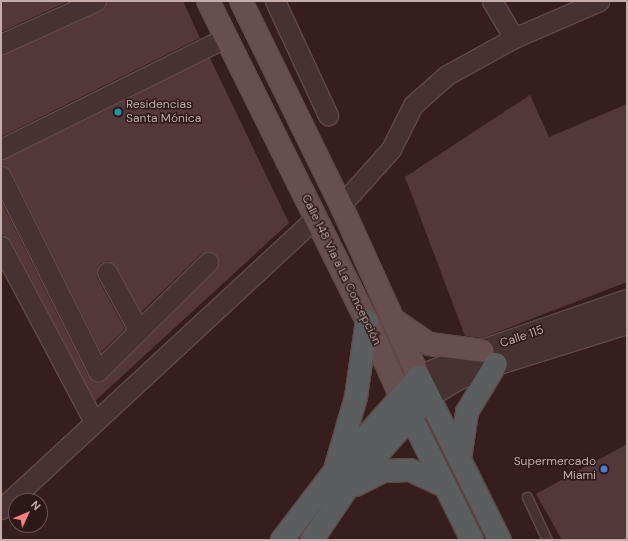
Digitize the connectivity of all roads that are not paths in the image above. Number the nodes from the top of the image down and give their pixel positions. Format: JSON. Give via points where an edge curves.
{"nodes":[{"id":1,"x":96,"y":1,"type":"edge"},
{"id":2,"x":208,"y":1,"type":"edge"},
{"id":3,"x":241,"y":1,"type":"edge"},
{"id":4,"x":275,"y":1,"type":"edge"},
{"id":5,"x":492,"y":1,"type":"edge"},
{"id":6,"x":599,"y":1,"type":"edge"},
{"id":7,"x":227,"y":37,"type":"junction"},
{"id":8,"x":514,"y":38,"type":"junction"},
{"id":9,"x":1,"y":44,"type":"edge"},
{"id":10,"x":328,"y":115,"type":"dead end"},
{"id":11,"x":1,"y":149,"type":"edge"},
{"id":12,"x":1,"y":176,"type":"edge"},
{"id":13,"x":341,"y":205,"type":"junction"},
{"id":14,"x":315,"y":218,"type":"junction"},
{"id":15,"x":1,"y":246,"type":"edge"},
{"id":16,"x":208,"y":262,"type":"dead end"},
{"id":17,"x":107,"y":272,"type":"dead end"},
{"id":18,"x":627,"y":301,"type":"edge"},
{"id":19,"x":394,"y":319,"type":"junction"},
{"id":20,"x":367,"y":321,"type":"junction"},
{"id":21,"x":627,"y":323,"type":"edge"},
{"id":22,"x":139,"y":331,"type":"junction"},
{"id":23,"x":489,"y":357,"type":"junction"},
{"id":24,"x":419,"y":377,"type":"junction"},
{"id":25,"x":429,"y":396,"type":"junction"},
{"id":26,"x":406,"y":407,"type":"junction"},
{"id":27,"x":94,"y":422,"type":"junction"},
{"id":28,"x":460,"y":459,"type":"junction"},
{"id":29,"x":334,"y":472,"type":"junction"},
{"id":30,"x":445,"y":486,"type":"junction"},
{"id":31,"x":346,"y":490,"type":"junction"},
{"id":32,"x":527,"y":497,"type":"dead end"},
{"id":33,"x":1,"y":509,"type":"edge"},
{"id":34,"x":282,"y":540,"type":"edge"},
{"id":35,"x":312,"y":540,"type":"edge"},
{"id":36,"x":472,"y":540,"type":"edge"},
{"id":37,"x":500,"y":540,"type":"edge"},
{"id":38,"x":547,"y":540,"type":"edge"}],
"edges":[{"from":1,"to":9,"type":"street"},
{"from":2,"to":7,"type":"main road","name":"Calle 148 Via a La Concepción"},
{"from":3,"to":13,"type":"main road","name":"Calle 148 Via a La Concepción"},
{"from":4,"to":10,"type":"street"},
{"from":5,"to":8,"type":"street"},
{"from":6,"to":8,"type":"street"},
{"from":7,"to":11,"type":"street"},
{"from":7,"to":14,"type":"main road","name":"Calle 148 Via a La Concepción"},
{"from":8,"to":13,"type":"street","via":[[447,75],[413,105],[391,149]]},
{"from":12,"to":22,"type":"street","via":[[98,371]]},
{"from":13,"to":19,"type":"main road","name":"Calle 148 Via a La Concepción"},
{"from":14,"to":20,"type":"main road","name":"Calle 148 Via a La Concepción"},
{"from":14,"to":27,"type":"street"},
{"from":15,"to":27,"type":"street"},
{"from":16,"to":22,"type":"street"},
{"from":17,"to":22,"type":"street"},
{"from":18,"to":23,"type":"street","name":"Calle 115"},
{"from":19,"to":23,"type":"main road","via":[[428,344]]},
{"from":19,"to":24,"type":"main road","name":"Calle 148 Via a La Concepción"},
{"from":20,"to":26,"type":"main road","name":"Calle 148 Via a La Concepción"},
{"from":20,"to":29,"type":"highway","via":[[356,396]]},
{"from":21,"to":23,"type":"street","name":"Calle 115"},
{"from":23,"to":24,"type":"street","name":"Calle 115"},
{"from":23,"to":25,"type":"street","name":"Calle 115"},
{"from":23,"to":28,"type":"highway","via":[[467,412]]},
{"from":24,"to":25,"type":"highway","name":"Calle 148 Via a La Concepción"},
{"from":24,"to":26,"type":"highway"},
{"from":25,"to":26,"type":"highway"},
{"from":25,"to":28,"type":"highway","name":"Calle 148 Via a La Concepción"},
{"from":26,"to":29,"type":"highway"},
{"from":26,"to":30,"type":"highway","name":"Calle 148 Via a La Concepción"},
{"from":26,"to":31,"type":"highway"},
{"from":27,"to":33,"type":"street"},
{"from":28,"to":37,"type":"highway","name":"Calle 148 Via a La Concepción"},
{"from":29,"to":34,"type":"highway"},
{"from":30,"to":31,"type":"highway","via":[[410,470],[384,471]]},
{"from":30,"to":36,"type":"highway","name":"Calle 148 Via a La Concepción"},
{"from":31,"to":35,"type":"highway"},
{"from":32,"to":38,"type":"lane"}]}
